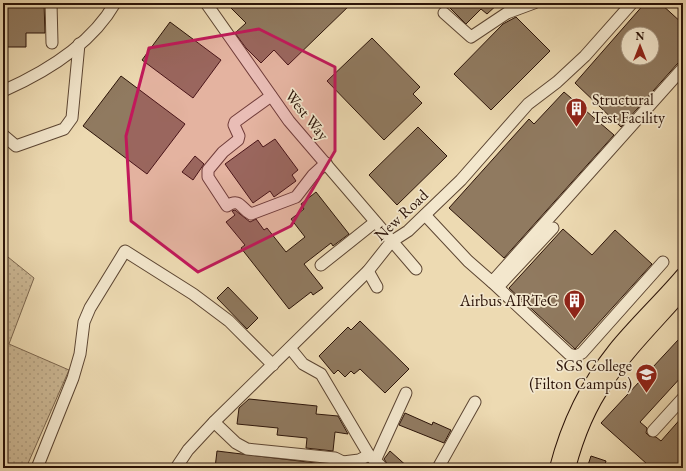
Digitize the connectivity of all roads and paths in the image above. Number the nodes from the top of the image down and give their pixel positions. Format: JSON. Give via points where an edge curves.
{"nodes":[{"id":1,"x":51,"y":3,"type":"edge"},
{"id":2,"x":115,"y":3,"type":"edge"},
{"id":3,"x":206,"y":3,"type":"edge"},
{"id":4,"x":534,"y":3,"type":"edge"},
{"id":5,"x":632,"y":3,"type":"edge"},
{"id":6,"x":444,"y":12,"type":"dead end"},
{"id":7,"x":52,"y":43,"type":"dead end"},
{"id":8,"x":80,"y":44,"type":"junction"},
{"id":9,"x":683,"y":68,"type":"edge"},
{"id":10,"x":3,"y":91,"type":"edge"},
{"id":11,"x":271,"y":96,"type":"junction"},
{"id":12,"x":3,"y":135,"type":"edge"},
{"id":13,"x":326,"y":163,"type":"junction"},
{"id":14,"x":425,"y":215,"type":"junction"},
{"id":15,"x":375,"y":222,"type":"junction"},
{"id":16,"x":553,"y":228,"type":"dead end"},
{"id":17,"x":391,"y":242,"type":"junction"},
{"id":18,"x":663,"y":262,"type":"dead end"},
{"id":19,"x":322,"y":264,"type":"dead end"},
{"id":20,"x":416,"y":269,"type":"dead end"},
{"id":21,"x":368,"y":271,"type":"junction"},
{"id":22,"x":683,"y":275,"type":"edge"},
{"id":23,"x":495,"y":284,"type":"junction"},
{"id":24,"x":378,"y":286,"type":"dead end"},
{"id":25,"x":683,"y":291,"type":"edge"},
{"id":26,"x":290,"y":348,"type":"junction"},
{"id":27,"x":273,"y":365,"type":"junction"},
{"id":28,"x":406,"y":393,"type":"dead end"},
{"id":29,"x":683,"y":398,"type":"edge"},
{"id":30,"x":476,"y":402,"type":"dead end"},
{"id":31,"x":214,"y":422,"type":"junction"},
{"id":32,"x":653,"y":431,"type":"dead end"},
{"id":33,"x":376,"y":461,"type":"edge"},
{"id":34,"x":342,"y":465,"type":"edge"},
{"id":35,"x":37,"y":468,"type":"edge"},
{"id":36,"x":176,"y":468,"type":"edge"},
{"id":37,"x":438,"y":468,"type":"edge"},
{"id":38,"x":556,"y":468,"type":"edge"},
{"id":39,"x":568,"y":468,"type":"edge"}],
"edges":[{"from":1,"to":7,"type":"lane"},
{"from":2,"to":8,"type":"lane"},
{"from":3,"to":11,"type":"lane","name":"West Way"},
{"from":4,"to":6,"type":"lane","via":[[508,13],[471,37]]},
{"from":5,"to":14,"type":"lane","name":"New Road","via":[[585,56],[528,104],[461,180]]},
{"from":8,"to":10,"type":"lane","via":[[48,68]]},
{"from":8,"to":12,"type":"lane","via":[[72,118],[64,129],[16,146]]},
{"from":9,"to":23,"type":"lane"},
{"from":11,"to":13,"type":"lane","name":"West Way"},
{"from":11,"to":13,"type":"lane","via":[[235,122],[238,140],[223,152],[208,170],[208,177],[228,206],[240,203],[251,214],[278,205],[296,197]]},
{"from":13,"to":15,"type":"lane","name":"West Way"},
{"from":14,"to":17,"type":"lane","name":"New Road"},
{"from":14,"to":23,"type":"lane","via":[[468,261]]},
{"from":15,"to":17,"type":"lane","name":"West Way"},
{"from":15,"to":19,"type":"lane"},
{"from":16,"to":23,"type":"lane"},
{"from":17,"to":20,"type":"lane","name":"West Way"},
{"from":17,"to":21,"type":"lane","name":"New Road"},
{"from":18,"to":23,"type":"lane","via":[[582,353],[576,356],[569,354]]},
{"from":21,"to":24,"type":"lane"},
{"from":21,"to":26,"type":"lane","name":"New Road"},
{"from":22,"to":38,"type":"main road","via":[[623,340],[598,374],[570,426]]},
{"from":25,"to":39,"type":"main road","via":[[627,353],[605,383],[583,424]]},
{"from":26,"to":27,"type":"lane","name":"New Road"},
{"from":26,"to":33,"type":"lane","via":[[304,364],[321,374]]},
{"from":27,"to":31,"type":"lane","name":"New Road"},
{"from":27,"to":35,"type":"lane","via":[[229,321],[193,294],[125,251],[84,322],[80,354],[73,378]]},
{"from":28,"to":33,"type":"lane"},
{"from":29,"to":32,"type":"lane"},
{"from":30,"to":37,"type":"lane"},
{"from":31,"to":34,"type":"lane","via":[[236,443],[247,449],[335,458]]},
{"from":31,"to":36,"type":"lane","name":"New Road","via":[[188,450]]},
{"from":33,"to":34,"type":"lane","via":[[359,460]]}]}
